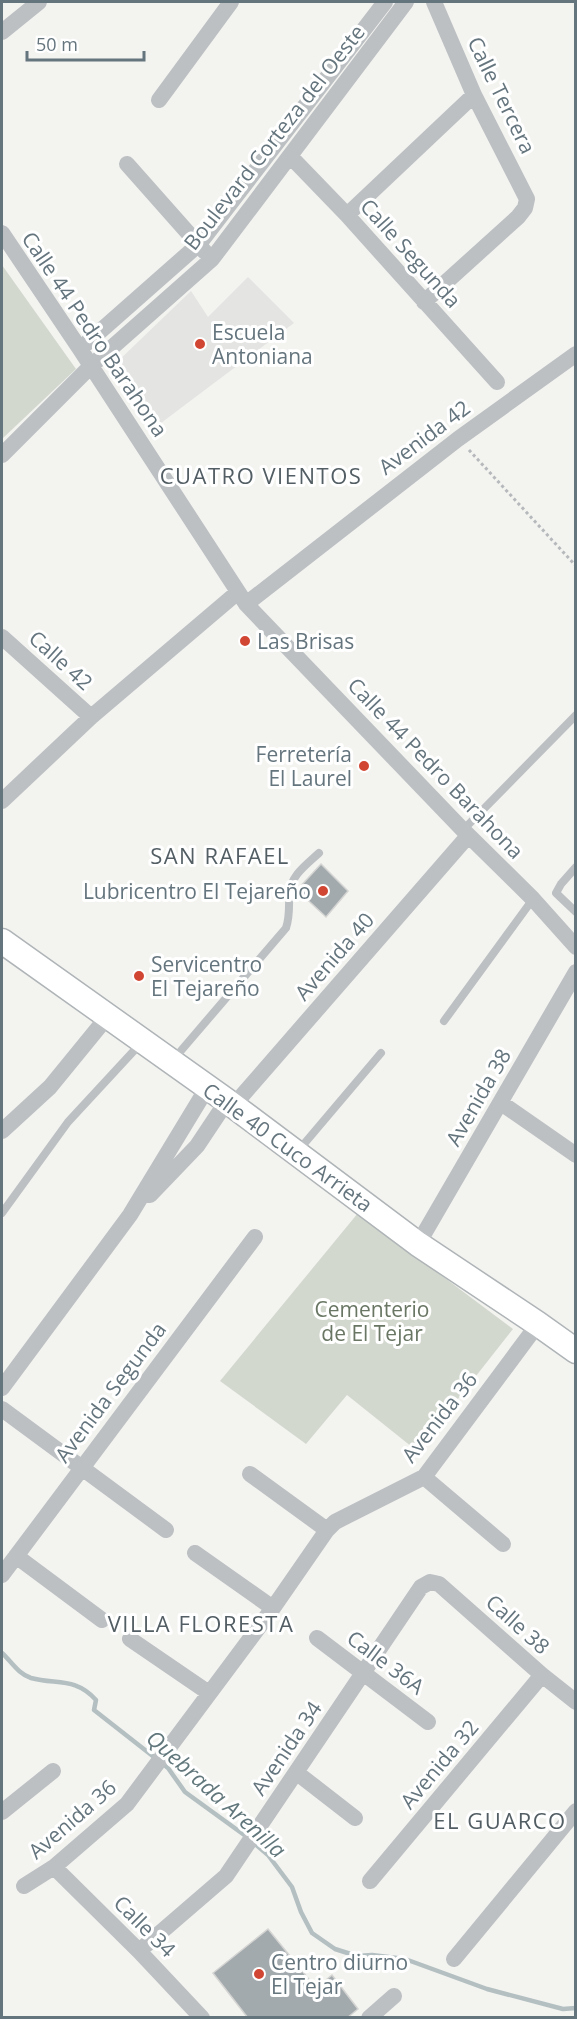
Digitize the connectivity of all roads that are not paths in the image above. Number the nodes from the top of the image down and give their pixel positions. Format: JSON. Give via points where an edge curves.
{"nodes":[{"id":1,"x":39,"y":2,"type":"edge"},
{"id":2,"x":231,"y":2,"type":"edge"},
{"id":3,"x":386,"y":2,"type":"edge"},
{"id":4,"x":406,"y":2,"type":"edge"},
{"id":5,"x":435,"y":2,"type":"edge"},
{"id":6,"x":2,"y":32,"type":"edge"},
{"id":7,"x":474,"y":95,"type":"junction"},
{"id":8,"x":159,"y":100,"type":"dead end"},
{"id":9,"x":290,"y":156,"type":"junction"},
{"id":10,"x":127,"y":164,"type":"dead end"},
{"id":11,"x":346,"y":214,"type":"junction"},
{"id":12,"x":2,"y":233,"type":"edge"},
{"id":13,"x":199,"y":244,"type":"junction"},
{"id":14,"x":212,"y":259,"type":"junction"},
{"id":15,"x":424,"y":302,"type":"junction"},
{"id":16,"x":80,"y":349,"type":"junction"},
{"id":17,"x":576,"y":354,"type":"edge"},
{"id":18,"x":91,"y":366,"type":"junction"},
{"id":19,"x":497,"y":382,"type":"dead end"},
{"id":20,"x":2,"y":455,"type":"edge"},
{"id":21,"x":242,"y":598,"type":"junction"},
{"id":22,"x":2,"y":637,"type":"edge"},
{"id":23,"x":576,"y":715,"type":"edge"},
{"id":24,"x":90,"y":717,"type":"junction"},
{"id":25,"x":2,"y":801,"type":"edge"},
{"id":26,"x":465,"y":833,"type":"junction"},
{"id":27,"x":319,"y":853,"type":"dead end"},
{"id":28,"x":576,"y":867,"type":"edge"},
{"id":29,"x":533,"y":899,"type":"junction"},
{"id":30,"x":576,"y":912,"type":"edge"},
{"id":31,"x":573,"y":940,"type":"edge"},
{"id":32,"x":2,"y":941,"type":"edge"},
{"id":33,"x":576,"y":972,"type":"edge"},
{"id":34,"x":108,"y":1016,"type":"junction"},
{"id":35,"x":444,"y":1021,"type":"dead end"},
{"id":36,"x":143,"y":1042,"type":"junction"},
{"id":37,"x":381,"y":1053,"type":"dead end"},
{"id":38,"x":171,"y":1062,"type":"junction"},
{"id":39,"x":207,"y":1088,"type":"junction"},
{"id":40,"x":501,"y":1102,"type":"junction"},
{"id":41,"x":230,"y":1104,"type":"junction"},
{"id":42,"x":2,"y":1131,"type":"edge"},
{"id":43,"x":296,"y":1154,"type":"junction"},
{"id":44,"x":576,"y":1155,"type":"edge"},
{"id":45,"x":2,"y":1213,"type":"edge"},
{"id":46,"x":130,"y":1215,"type":"junction"},
{"id":47,"x":255,"y":1237,"type":"dead end"},
{"id":48,"x":418,"y":1244,"type":"junction"},
{"id":49,"x":538,"y":1324,"type":"junction"},
{"id":50,"x":576,"y":1352,"type":"edge"},
{"id":51,"x":2,"y":1388,"type":"edge"},
{"id":52,"x":2,"y":1409,"type":"edge"},
{"id":53,"x":82,"y":1468,"type":"junction"},
{"id":54,"x":250,"y":1474,"type":"dead end"},
{"id":55,"x":423,"y":1477,"type":"junction"},
{"id":56,"x":166,"y":1530,"type":"dead end"},
{"id":57,"x":327,"y":1530,"type":"junction"},
{"id":58,"x":503,"y":1544,"type":"dead end"},
{"id":59,"x":195,"y":1553,"type":"dead end"},
{"id":60,"x":16,"y":1556,"type":"junction"},
{"id":61,"x":2,"y":1575,"type":"edge"},
{"id":62,"x":430,"y":1582,"type":"joint"},
{"id":63,"x":273,"y":1608,"type":"junction"},
{"id":64,"x":102,"y":1620,"type":"dead end"},
{"id":65,"x":317,"y":1638,"type":"dead end"},
{"id":66,"x":130,"y":1639,"type":"dead end"},
{"id":67,"x":364,"y":1673,"type":"junction"},
{"id":68,"x":542,"y":1675,"type":"junction"},
{"id":69,"x":209,"y":1693,"type":"junction"},
{"id":70,"x":576,"y":1702,"type":"edge"},
{"id":71,"x":428,"y":1722,"type":"dead end"},
{"id":72,"x":53,"y":1771,"type":"dead end"},
{"id":73,"x":297,"y":1773,"type":"junction"},
{"id":74,"x":576,"y":1811,"type":"edge"},
{"id":75,"x":2,"y":1812,"type":"edge"},
{"id":76,"x":355,"y":1818,"type":"dead end"},
{"id":77,"x":54,"y":1867,"type":"junction"},
{"id":78,"x":370,"y":1881,"type":"dead end"},
{"id":79,"x":24,"y":1886,"type":"dead end"},
{"id":80,"x":139,"y":1951,"type":"junction"},
{"id":81,"x":454,"y":1959,"type":"dead end"},
{"id":82,"x":393,"y":1996,"type":"dead end"},
{"id":83,"x":202,"y":2018,"type":"edge"},
{"id":84,"x":369,"y":2018,"type":"edge"}],
"edges":[{"from":1,"to":6,"type":"street"},
{"from":2,"to":8,"type":"street"},
{"from":3,"to":13,"type":"street","name":"Boulevard Corteza del Oeste"},
{"from":4,"to":9,"type":"street","name":"Boulevard Corteza del Oeste"},
{"from":5,"to":7,"type":"street","name":"Calle Tercera"},
{"from":7,"to":11,"type":"street"},
{"from":7,"to":15,"type":"street","name":"Calle Tercera","via":[[525,192],[525,208]]},
{"from":9,"to":11,"type":"street","name":"Calle Segunda"},
{"from":9,"to":14,"type":"street","name":"Boulevard Corteza del Oeste"},
{"from":10,"to":13,"type":"street"},
{"from":11,"to":15,"type":"street","name":"Calle Segunda"},
{"from":12,"to":16,"type":"street","name":"Calle 44 Pedro Barahona"},
{"from":13,"to":14,"type":"street"},
{"from":13,"to":16,"type":"street","name":"Boulevard Corteza del Oeste"},
{"from":14,"to":18,"type":"street","name":"Boulevard Corteza del Oeste"},
{"from":15,"to":19,"type":"street","name":"Calle Segunda"},
{"from":16,"to":18,"type":"street","name":"Calle 44 Pedro Barahona"},
{"from":17,"to":21,"type":"street","name":"Avenida 42"},
{"from":18,"to":20,"type":"street","name":"Boulevard Corteza del Oeste"},
{"from":18,"to":21,"type":"street","name":"Calle 44 Pedro Barahona"},
{"from":21,"to":24,"type":"street","name":"Avenida 42"},
{"from":21,"to":26,"type":"street","name":"Calle 44 Pedro Barahona"},
{"from":22,"to":24,"type":"street","name":"Calle 42"},
{"from":23,"to":26,"type":"lane"},
{"from":24,"to":25,"type":"street","name":"Avenida 42"},
{"from":26,"to":29,"type":"street","name":"Calle 44 Pedro Barahona"},
{"from":26,"to":41,"type":"street","name":"Avenida 40"},
{"from":27,"to":38,"type":"lane","via":[[291,882],[286,928]]},
{"from":28,"to":30,"type":"lane","via":[[556,893]]},
{"from":29,"to":31,"type":"street","name":"Calle 44 Pedro Barahona"},
{"from":29,"to":35,"type":"lane"},
{"from":32,"to":34,"type":"main road","name":"Calle 40 Cuco Arrieta"},
{"from":33,"to":40,"type":"street","name":"Avenida 38"},
{"from":34,"to":36,"type":"main road","name":"Calle 40 Cuco Arrieta"},
{"from":34,"to":42,"type":"street","via":[[50,1087]]},
{"from":36,"to":38,"type":"main road","name":"Calle 40 Cuco Arrieta"},
{"from":36,"to":45,"type":"lane","via":[[68,1122]]},
{"from":37,"to":43,"type":"lane"},
{"from":38,"to":39,"type":"main road","name":"Calle 40 Cuco Arrieta"},
{"from":39,"to":41,"type":"main road","name":"Calle 40 Cuco Arrieta"},
{"from":39,"to":46,"type":"street"},
{"from":40,"to":44,"type":"street"},
{"from":40,"to":48,"type":"street","name":"Avenida 38"},
{"from":41,"to":43,"type":"main road","name":"Calle 40 Cuco Arrieta"},
{"from":41,"to":46,"type":"street","name":"Avenida 40","via":[[197,1146]]},
{"from":43,"to":48,"type":"main road","name":"Calle 40 Cuco Arrieta"},
{"from":46,"to":51,"type":"street"},
{"from":47,"to":53,"type":"street","name":"Avenida Segunda"},
{"from":48,"to":49,"type":"main road","name":"Calle 40 Cuco Arrieta"},
{"from":49,"to":50,"type":"main road","name":"Calle 40 Cuco Arrieta"},
{"from":49,"to":55,"type":"street","name":"Avenida 36"},
{"from":52,"to":53,"type":"street"},
{"from":53,"to":56,"type":"street"},
{"from":53,"to":60,"type":"street","name":"Avenida Segunda"},
{"from":54,"to":57,"type":"street"},
{"from":55,"to":57,"type":"street","name":"Avenida 36","via":[[335,1522]]},
{"from":55,"to":58,"type":"street"},
{"from":57,"to":63,"type":"street","name":"Avenida 36"},
{"from":59,"to":63,"type":"street"},
{"from":60,"to":61,"type":"street","name":"Avenida Segunda"},
{"from":60,"to":64,"type":"street"},
{"from":62,"to":67,"type":"street","name":"Avenida 34","via":[[421,1587]]},
{"from":62,"to":68,"type":"street","name":"Calle 38","via":[[439,1584]]},
{"from":63,"to":69,"type":"street","name":"Avenida 36"},
{"from":65,"to":67,"type":"street","name":"Calle 36A"},
{"from":66,"to":69,"type":"street"},
{"from":67,"to":71,"type":"street","name":"Calle 36A"},
{"from":67,"to":73,"type":"street","name":"Avenida 34"},
{"from":68,"to":70,"type":"street","name":"Calle 38"},
{"from":68,"to":78,"type":"street","name":"Avenida 32"},
{"from":69,"to":77,"type":"street","name":"Avenida 36","via":[[127,1804]]},
{"from":72,"to":75,"type":"street"},
{"from":73,"to":76,"type":"street"},
{"from":73,"to":80,"type":"street","name":"Avenida 34","via":[[226,1876]]},
{"from":74,"to":81,"type":"street"},
{"from":77,"to":79,"type":"street","name":"Avenida 36"},
{"from":77,"to":80,"type":"street","name":"Calle 34"},
{"from":80,"to":83,"type":"street","name":"Calle 34"},
{"from":82,"to":84,"type":"street"}]}
